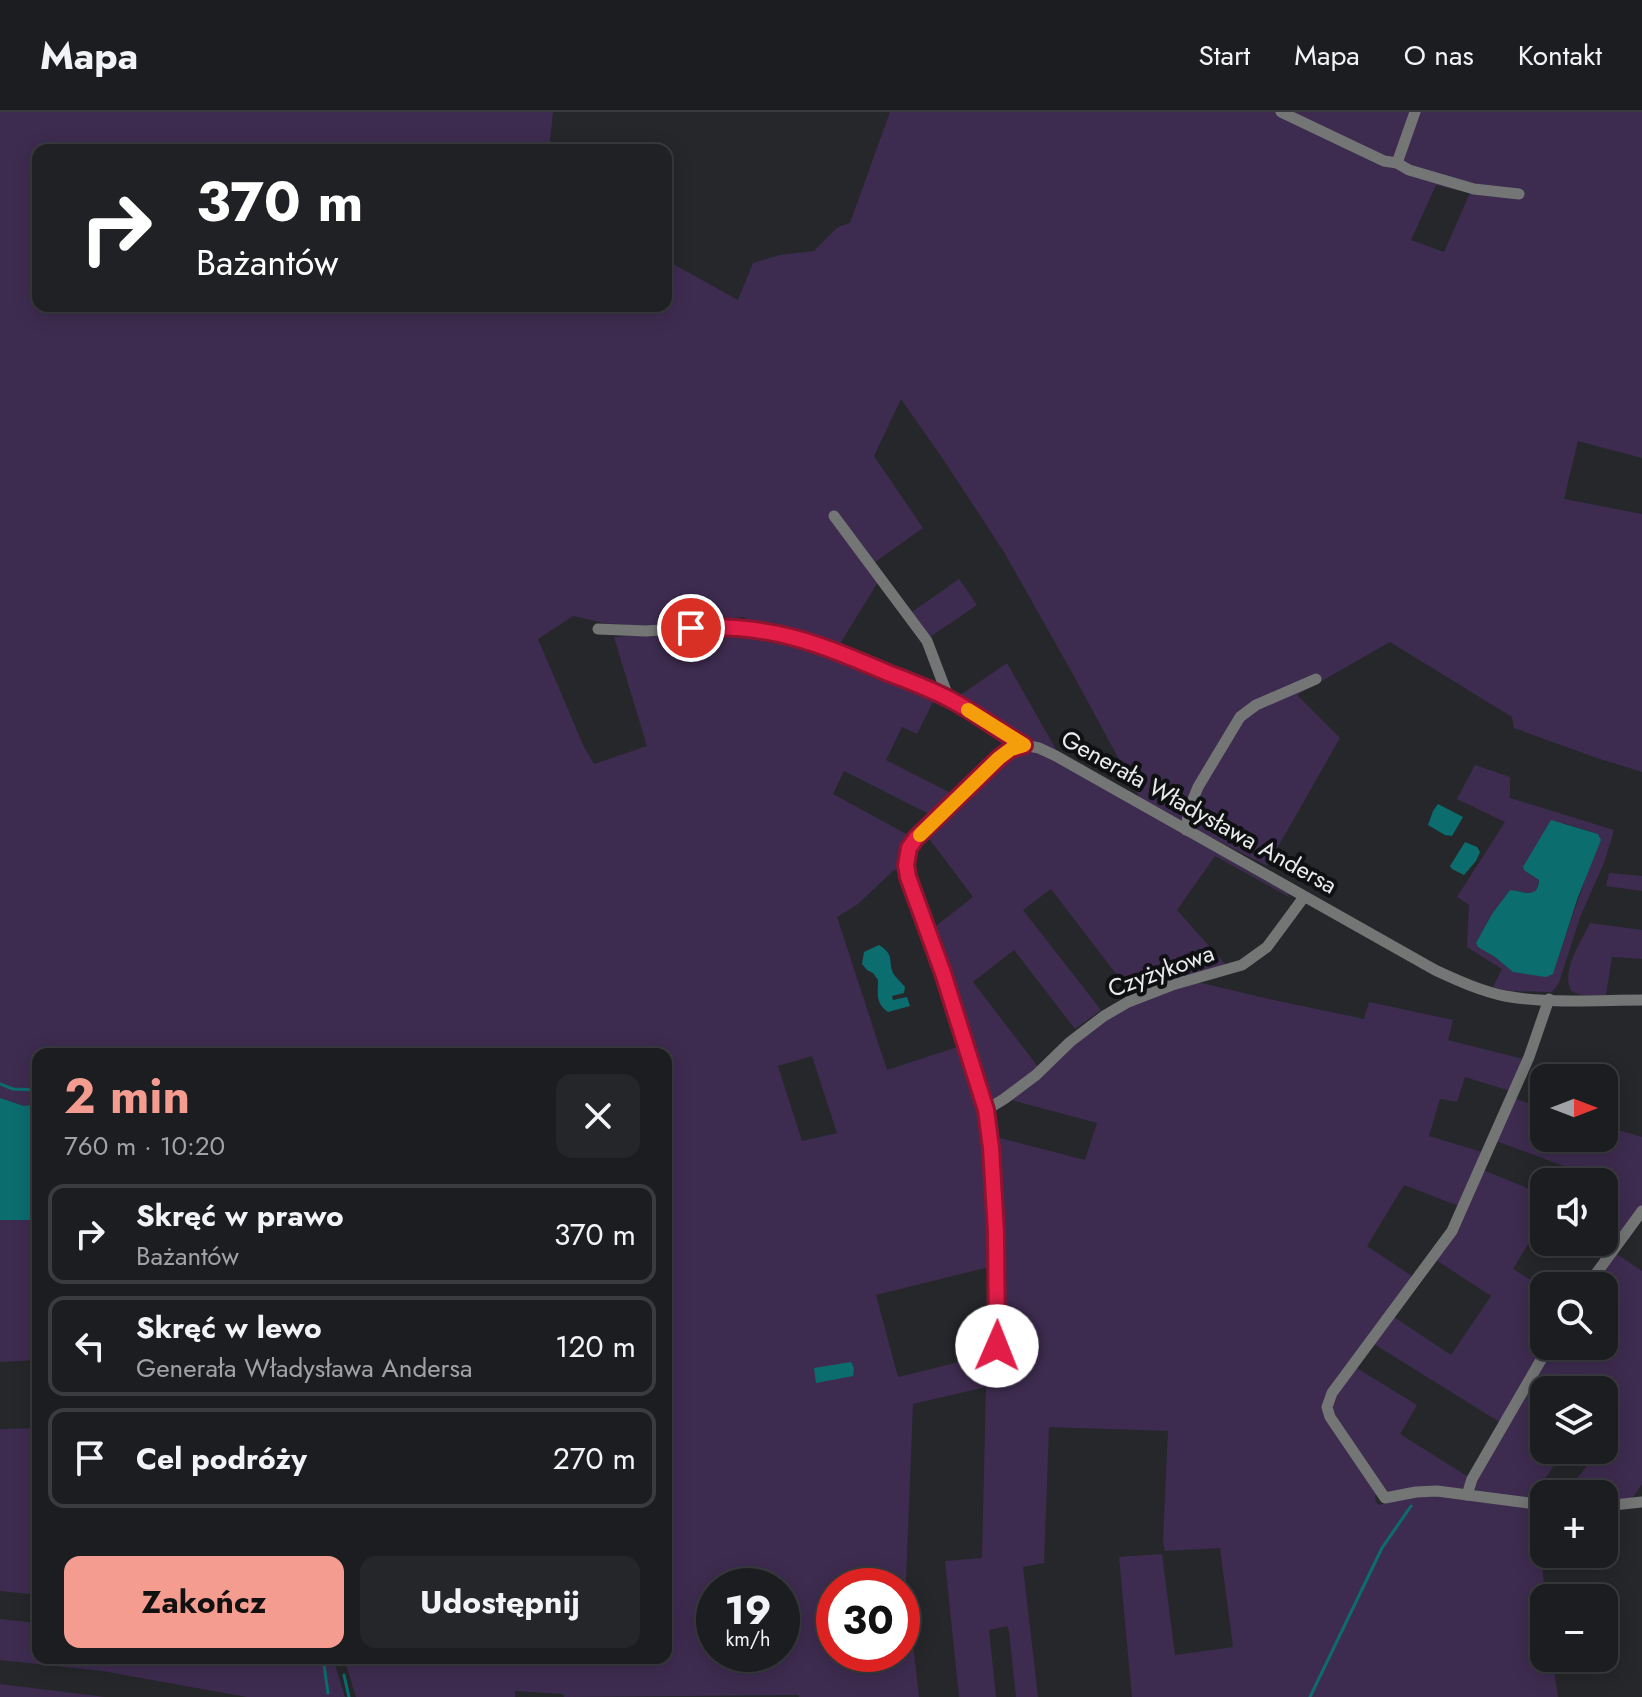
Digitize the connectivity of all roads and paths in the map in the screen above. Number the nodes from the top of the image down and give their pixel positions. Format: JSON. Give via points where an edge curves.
{"nodes":[{"id":1,"x":1281,"y":112,"type":"edge"},
{"id":2,"x":1415,"y":112,"type":"edge"},
{"id":3,"x":1397,"y":163,"type":"junction"},
{"id":4,"x":1519,"y":194,"type":"dead end"},
{"id":5,"x":834,"y":516,"type":"dead end"},
{"id":6,"x":598,"y":629,"type":"dead end"},
{"id":7,"x":1316,"y":679,"type":"dead end"},
{"id":8,"x":949,"y":699,"type":"junction"},
{"id":9,"x":1024,"y":745,"type":"junction"},
{"id":10,"x":1186,"y":830,"type":"junction"},
{"id":11,"x":1304,"y":897,"type":"junction"},
{"id":12,"x":1549,"y":999,"type":"junction"},
{"id":13,"x":1642,"y":1000,"type":"edge"},
{"id":14,"x":986,"y":1110,"type":"junction"},
{"id":15,"x":1642,"y":1211,"type":"edge"},
{"id":16,"x":1597,"y":1272,"type":"edge"},
{"id":17,"x":997,"y":1346,"type":"dead end"},
{"id":18,"x":1541,"y":1360,"type":"edge"},
{"id":19,"x":1467,"y":1495,"type":"junction"},
{"id":20,"x":1642,"y":1502,"type":"edge"},
{"id":21,"x":1530,"y":1503,"type":"edge"},
{"id":22,"x":1618,"y":1505,"type":"edge"}],
"edges":[{"from":1,"to":3,"type":"street"},
{"from":2,"to":3,"type":"street"},
{"from":3,"to":4,"type":"street","via":[[1474,189]]},
{"from":5,"to":8,"type":"street","via":[[927,641]]},
{"from":6,"to":8,"type":"street","name":"Generała Władysława Andersa","via":[[718,626],[783,634],[831,648]]},
{"from":7,"to":10,"type":"street","via":[[1240,717],[1198,787]]},
{"from":8,"to":9,"type":"street","name":"Generała Władysława Andersa"},
{"from":9,"to":10,"type":"street","name":"Generała Władysława Andersa","via":[[1056,756]]},
{"from":9,"to":14,"type":"street","via":[[999,758],[916,838],[906,855],[908,877]]},
{"from":10,"to":11,"type":"street","name":"Generała Władysława Andersa"},
{"from":11,"to":12,"type":"street","name":"Generała Władysława Andersa","via":[[1457,980],[1507,996]]},
{"from":11,"to":14,"type":"street","name":"Czyżykowa","via":[[1267,947],[1242,965],[1128,1002]]},
{"from":12,"to":13,"type":"street","name":"Generała Władysława Andersa"},
{"from":12,"to":19,"type":"street","via":[[1452,1231],[1328,1403],[1330,1417],[1385,1498],[1427,1491]]},
{"from":14,"to":17,"type":"street","via":[[996,1232]]},
{"from":15,"to":16,"type":"street"},
{"from":18,"to":19,"type":"street"},
{"from":19,"to":21,"type":"street"},
{"from":20,"to":22,"type":"street"}]}
